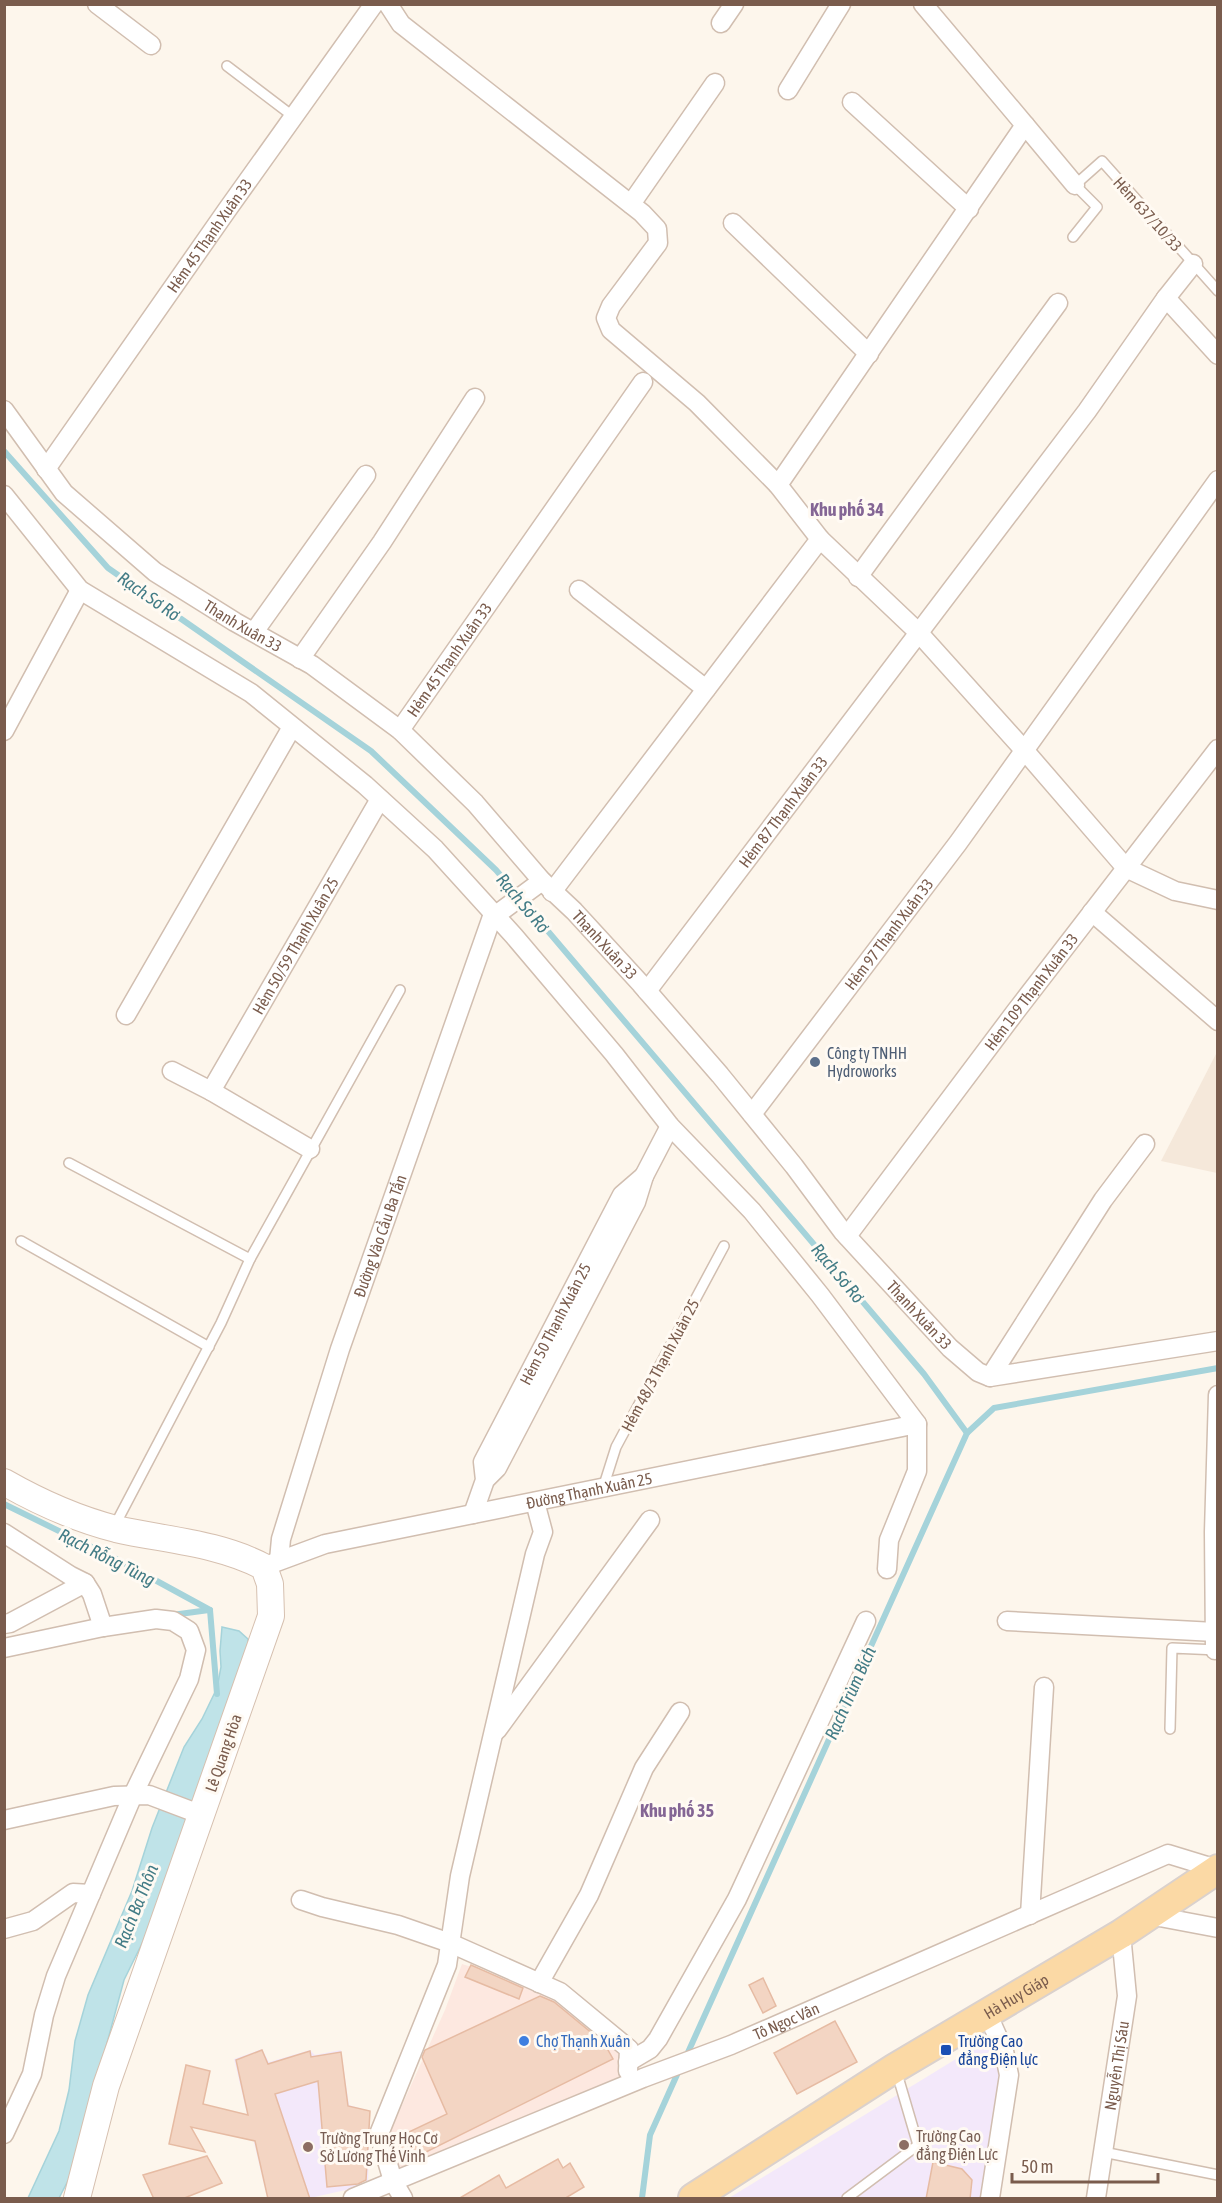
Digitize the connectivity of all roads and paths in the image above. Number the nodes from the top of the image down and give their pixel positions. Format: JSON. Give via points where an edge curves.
{"nodes":[{"id":1,"x":97,"y":4,"type":"edge"},
{"id":2,"x":374,"y":4,"type":"edge"},
{"id":3,"x":388,"y":4,"type":"edge"},
{"id":4,"x":734,"y":4,"type":"edge"},
{"id":5,"x":841,"y":4,"type":"edge"},
{"id":6,"x":923,"y":4,"type":"edge"},
{"id":7,"x":721,"y":23,"type":"dead end"},
{"id":8,"x":151,"y":45,"type":"dead end"},
{"id":9,"x":227,"y":66,"type":"dead end"},
{"id":10,"x":715,"y":83,"type":"dead end"},
{"id":11,"x":788,"y":90,"type":"dead end"},
{"id":12,"x":852,"y":102,"type":"dead end"},
{"id":13,"x":294,"y":117,"type":"junction"},
{"id":14,"x":1025,"y":125,"type":"junction"},
{"id":15,"x":1075,"y":185,"type":"junction"},
{"id":16,"x":631,"y":204,"type":"junction"},
{"id":17,"x":969,"y":209,"type":"junction"},
{"id":18,"x":733,"y":223,"type":"dead end"},
{"id":19,"x":1073,"y":237,"type":"dead end"},
{"id":20,"x":1193,"y":264,"type":"junction"},
{"id":21,"x":1218,"y":291,"type":"edge"},
{"id":22,"x":1166,"y":298,"type":"junction"},
{"id":23,"x":1058,"y":303,"type":"dead end"},
{"id":24,"x":869,"y":354,"type":"junction"},
{"id":25,"x":1218,"y":355,"type":"edge"},
{"id":26,"x":643,"y":382,"type":"dead end"},
{"id":27,"x":475,"y":398,"type":"dead end"},
{"id":28,"x":4,"y":410,"type":"edge"},
{"id":29,"x":46,"y":469,"type":"junction"},
{"id":30,"x":366,"y":475,"type":"dead end"},
{"id":31,"x":1218,"y":480,"type":"edge"},
{"id":32,"x":778,"y":485,"type":"junction"},
{"id":33,"x":4,"y":495,"type":"edge"},
{"id":34,"x":820,"y":539,"type":"junction"},
{"id":35,"x":858,"y":577,"type":"junction"},
{"id":36,"x":80,"y":590,"type":"junction"},
{"id":37,"x":579,"y":590,"type":"dead end"},
{"id":38,"x":254,"y":632,"type":"junction"},
{"id":39,"x":918,"y":633,"type":"junction"},
{"id":40,"x":300,"y":659,"type":"junction"},
{"id":41,"x":706,"y":689,"type":"junction"},
{"id":42,"x":292,"y":727,"type":"junction"},
{"id":43,"x":400,"y":730,"type":"junction"},
{"id":44,"x":4,"y":731,"type":"edge"},
{"id":45,"x":1218,"y":749,"type":"edge"},
{"id":46,"x":1025,"y":751,"type":"junction"},
{"id":47,"x":380,"y":799,"type":"junction"},
{"id":48,"x":1126,"y":868,"type":"junction"},
{"id":49,"x":547,"y":886,"type":"junction"},
{"id":50,"x":1218,"y":900,"type":"edge"},
{"id":51,"x":1092,"y":912,"type":"junction"},
{"id":52,"x":493,"y":914,"type":"junction"},
{"id":53,"x":400,"y":990,"type":"dead end"},
{"id":54,"x":647,"y":991,"type":"junction"},
{"id":55,"x":126,"y":1015,"type":"dead end"},
{"id":56,"x":1218,"y":1021,"type":"edge"},
{"id":57,"x":172,"y":1071,"type":"dead end"},
{"id":58,"x":211,"y":1091,"type":"junction"},
{"id":59,"x":752,"y":1114,"type":"junction"},
{"id":60,"x":670,"y":1126,"type":"junction"},
{"id":61,"x":1145,"y":1144,"type":"dead end"},
{"id":62,"x":310,"y":1149,"type":"junction"},
{"id":63,"x":69,"y":1162,"type":"dead end"},
{"id":64,"x":847,"y":1236,"type":"junction"},
{"id":65,"x":21,"y":1241,"type":"dead end"},
{"id":66,"x":724,"y":1246,"type":"dead end"},
{"id":67,"x":250,"y":1259,"type":"junction"},
{"id":68,"x":1218,"y":1341,"type":"edge"},
{"id":69,"x":209,"y":1347,"type":"junction"},
{"id":70,"x":990,"y":1377,"type":"junction"},
{"id":71,"x":1218,"y":1395,"type":"edge"},
{"id":72,"x":917,"y":1424,"type":"junction"},
{"id":73,"x":4,"y":1482,"type":"edge"},
{"id":74,"x":603,"y":1488,"type":"junction"},
{"id":75,"x":535,"y":1502,"type":"junction"},
{"id":76,"x":473,"y":1514,"type":"junction"},
{"id":77,"x":650,"y":1520,"type":"dead end"},
{"id":78,"x":114,"y":1528,"type":"junction"},
{"id":79,"x":4,"y":1533,"type":"edge"},
{"id":80,"x":272,"y":1564,"type":"junction"},
{"id":81,"x":887,"y":1569,"type":"dead end"},
{"id":82,"x":86,"y":1583,"type":"junction"},
{"id":83,"x":866,"y":1621,"type":"dead end"},
{"id":84,"x":1007,"y":1621,"type":"dead end"},
{"id":85,"x":4,"y":1624,"type":"edge"},
{"id":86,"x":103,"y":1627,"type":"junction"},
{"id":87,"x":1216,"y":1644,"type":"edge"},
{"id":88,"x":4,"y":1648,"type":"edge"},
{"id":89,"x":1044,"y":1687,"type":"dead end"},
{"id":90,"x":680,"y":1712,"type":"dead end"},
{"id":91,"x":1170,"y":1729,"type":"dead end"},
{"id":92,"x":492,"y":1737,"type":"junction"},
{"id":93,"x":141,"y":1795,"type":"junction"},
{"id":94,"x":197,"y":1812,"type":"junction"},
{"id":95,"x":4,"y":1820,"type":"edge"},
{"id":96,"x":1217,"y":1869,"type":"edge"},
{"id":97,"x":91,"y":1894,"type":"junction"},
{"id":98,"x":301,"y":1900,"type":"dead end"},
{"id":99,"x":1030,"y":1915,"type":"junction"},
{"id":100,"x":1149,"y":1915,"type":"junction"},
{"id":101,"x":1218,"y":1928,"type":"edge"},
{"id":102,"x":4,"y":1929,"type":"edge"},
{"id":103,"x":1121,"y":1934,"type":"junction"},
{"id":104,"x":450,"y":1943,"type":"junction"},
{"id":105,"x":539,"y":1983,"type":"junction"},
{"id":106,"x":987,"y":2013,"type":"junction"},
{"id":107,"x":628,"y":2062,"type":"junction"},
{"id":108,"x":895,"y":2068,"type":"junction"},
{"id":109,"x":635,"y":2081,"type":"junction"},
{"id":110,"x":4,"y":2134,"type":"edge"},
{"id":111,"x":1103,"y":2152,"type":"junction"},
{"id":112,"x":1218,"y":2175,"type":"edge"},
{"id":113,"x":393,"y":2181,"type":"junction"},
{"id":114,"x":77,"y":2199,"type":"edge"},
{"id":115,"x":353,"y":2199,"type":"edge"},
{"id":116,"x":403,"y":2199,"type":"edge"},
{"id":117,"x":693,"y":2199,"type":"edge"},
{"id":118,"x":847,"y":2199,"type":"edge"},
{"id":119,"x":990,"y":2199,"type":"edge"},
{"id":120,"x":1096,"y":2199,"type":"edge"}],
"edges":[{"from":1,"to":8,"type":"street"},
{"from":2,"to":13,"type":"street","name":"Hẻm 45 Thạnh Xuân 33"},
{"from":3,"to":16,"type":"street","via":[[401,24]]},
{"from":4,"to":7,"type":"street"},
{"from":5,"to":11,"type":"street"},
{"from":6,"to":14,"type":"street"},
{"from":9,"to":13,"type":"lane"},
{"from":10,"to":16,"type":"street"},
{"from":12,"to":17,"type":"street"},
{"from":13,"to":29,"type":"street","name":"Hẻm 45 Thạnh Xuân 33"},
{"from":14,"to":15,"type":"street"},
{"from":14,"to":17,"type":"street"},
{"from":15,"to":19,"type":"lane","via":[[1097,207]]},
{"from":15,"to":20,"type":"lane","name":"Hẻm 637/10/33","via":[[1101,161]]},
{"from":16,"to":32,"type":"street","via":[[657,229],[658,243],[611,306],[606,318],[611,330],[697,403]]},
{"from":17,"to":24,"type":"street"},
{"from":18,"to":24,"type":"street"},
{"from":20,"to":21,"type":"lane","name":"Hẻm 637/10/33"},
{"from":20,"to":22,"type":"street","name":"Hẻm 87 Thạnh Xuân 33"},
{"from":22,"to":25,"type":"street"},
{"from":22,"to":39,"type":"street","name":"Hẻm 87 Thạnh Xuân 33","via":[[1087,411]]},
{"from":23,"to":35,"type":"street"},
{"from":24,"to":32,"type":"street"},
{"from":26,"to":43,"type":"street","name":"Hẻm 45 Thạnh Xuân 33"},
{"from":27,"to":40,"type":"street"},
{"from":28,"to":29,"type":"street","name":"Thạnh Xuân 33"},
{"from":29,"to":38,"type":"street","name":"Thạnh Xuân 33","via":[[64,493],[154,572]]},
{"from":30,"to":38,"type":"street"},
{"from":31,"to":46,"type":"street","name":"Hẻm 97 Thạnh Xuân 33"},
{"from":32,"to":34,"type":"street"},
{"from":33,"to":36,"type":"street"},
{"from":34,"to":35,"type":"street"},
{"from":34,"to":41,"type":"street"},
{"from":35,"to":39,"type":"street"},
{"from":36,"to":42,"type":"street","via":[[251,693]]},
{"from":36,"to":44,"type":"street"},
{"from":37,"to":41,"type":"street"},
{"from":38,"to":40,"type":"street","name":"Thạnh Xuân 33"},
{"from":39,"to":46,"type":"street"},
{"from":39,"to":54,"type":"street","name":"Hẻm 87 Thạnh Xuân 33"},
{"from":40,"to":43,"type":"street","name":"Thạnh Xuân 33"},
{"from":41,"to":49,"type":"street"},
{"from":42,"to":47,"type":"street"},
{"from":42,"to":55,"type":"street"},
{"from":43,"to":49,"type":"street","name":"Thạnh Xuân 33","via":[[475,803]]},
{"from":45,"to":48,"type":"street","name":"Hẻm 109 Thạnh Xuân 33"},
{"from":46,"to":48,"type":"street"},
{"from":46,"to":59,"type":"street","name":"Hẻm 97 Thạnh Xuân 33"},
{"from":47,"to":52,"type":"street","via":[[435,849]]},
{"from":47,"to":58,"type":"street","name":"Hẻm 50/59 Thạnh Xuân 25"},
{"from":48,"to":50,"type":"street","via":[[1175,891]]},
{"from":48,"to":51,"type":"street","name":"Hẻm 109 Thạnh Xuân 33"},
{"from":49,"to":52,"type":"street"},
{"from":49,"to":54,"type":"street","name":"Thạnh Xuân 33"},
{"from":51,"to":56,"type":"street"},
{"from":51,"to":64,"type":"street","name":"Hẻm 109 Thạnh Xuân 33"},
{"from":52,"to":60,"type":"street","via":[[614,1054]]},
{"from":52,"to":80,"type":"street","name":"Đường Vào Cầu Ba Tấn","via":[[340,1349]]},
{"from":53,"to":62,"type":"lane"},
{"from":54,"to":59,"type":"street","name":"Thạnh Xuân 33"},
{"from":57,"to":58,"type":"street"},
{"from":58,"to":62,"type":"street"},
{"from":59,"to":64,"type":"street","name":"Thạnh Xuân 33"},
{"from":60,"to":72,"type":"street","via":[[752,1211]]},
{"from":60,"to":76,"type":"street","name":"Hẻm 50 Thạnh Xuân 25","via":[[620,1234],[497,1468],[485,1480]]},
{"from":61,"to":70,"type":"street","via":[[1103,1200]]},
{"from":62,"to":67,"type":"lane"},
{"from":63,"to":67,"type":"lane"},
{"from":64,"to":70,"type":"street","name":"Thạnh Xuân 33","via":[[950,1348]]},
{"from":65,"to":69,"type":"lane"},
{"from":66,"to":74,"type":"lane","name":"Hẻm 48/3 Thạnh Xuân 25","via":[[616,1447]]},
{"from":67,"to":69,"type":"lane"},
{"from":68,"to":70,"type":"street"},
{"from":69,"to":78,"type":"lane"},
{"from":71,"to":87,"type":"street"},
{"from":72,"to":74,"type":"street","name":"Đường Thạnh Xuân 25"},
{"from":72,"to":81,"type":"street","via":[[917,1471],[889,1540]]},
{"from":73,"to":78,"type":"street","via":[[50,1506]]},
{"from":74,"to":75,"type":"street","name":"Đường Thạnh Xuân 25"},
{"from":75,"to":76,"type":"street","name":"Đường Thạnh Xuân 25"},
{"from":75,"to":92,"type":"street","via":[[543,1532]]},
{"from":76,"to":80,"type":"street","name":"Đường Thạnh Xuân 25","via":[[326,1544]]},
{"from":77,"to":92,"type":"street"},
{"from":78,"to":80,"type":"street"},
{"from":79,"to":82,"type":"street"},
{"from":80,"to":94,"type":"street","name":"Lê Quang Hòa","via":[[271,1616]]},
{"from":82,"to":85,"type":"street"},
{"from":82,"to":86,"type":"street"},
{"from":83,"to":107,"type":"street","via":[[737,1899],[658,2039],[650,2049]]},
{"from":84,"to":87,"type":"street"},
{"from":86,"to":88,"type":"street"},
{"from":86,"to":93,"type":"street","via":[[156,1619],[174,1621],[189,1631],[196,1650],[189,1679]]},
{"from":87,"to":91,"type":"lane","via":[[1172,1648]]},
{"from":89,"to":99,"type":"street"},
{"from":90,"to":105,"type":"street","via":[[644,1768],[589,1895]]},
{"from":92,"to":104,"type":"street","via":[[460,1876]]},
{"from":93,"to":94,"type":"street"},
{"from":93,"to":95,"type":"street","via":[[103,1798]]},
{"from":93,"to":97,"type":"street"},
{"from":94,"to":114,"type":"street","name":"Lê Quang Hòa","via":[[106,2086]]},
{"from":96,"to":99,"type":"street","name":"Tô Ngọc Vân","via":[[1168,1854]]},
{"from":96,"to":100,"type":"main road","name":"Hà Huy Giáp"},
{"from":97,"to":102,"type":"street","via":[[73,1893],[33,1921]]},
{"from":97,"to":110,"type":"street","via":[[56,1976],[32,2074]]},
{"from":98,"to":104,"type":"street"},
{"from":99,"to":109,"type":"street","name":"Tô Ngọc Vân","via":[[731,2045]]},
{"from":100,"to":101,"type":"street"},
{"from":100,"to":103,"type":"main road","name":"Hà Huy Giáp"},
{"from":103,"to":106,"type":"main road","name":"Hà Huy Giáp"},
{"from":103,"to":111,"type":"street","name":"Nguyễn Thị Sáu","via":[[1127,1996]]},
{"from":104,"to":105,"type":"street"},
{"from":104,"to":113,"type":"street","via":[[447,1965],[379,2134]]},
{"from":105,"to":107,"type":"street","via":[[560,1992],[629,2049]]},
{"from":106,"to":108,"type":"main road","name":"Hà Huy Giáp"},
{"from":106,"to":119,"type":"street","via":[[1004,2051],[1009,2075]]},
{"from":107,"to":109,"type":"street"},
{"from":108,"to":117,"type":"main road","name":"Hà Huy Giáp"},
{"from":108,"to":118,"type":"lane","via":[[918,2145]]},
{"from":109,"to":113,"type":"street","name":"Tô Ngọc Vân"},
{"from":111,"to":112,"type":"lane"},
{"from":111,"to":120,"type":"street","name":"Nguyễn Thị Sáu"},
{"from":113,"to":115,"type":"street","name":"Tô Ngọc Vân"},
{"from":113,"to":116,"type":"street"}]}
